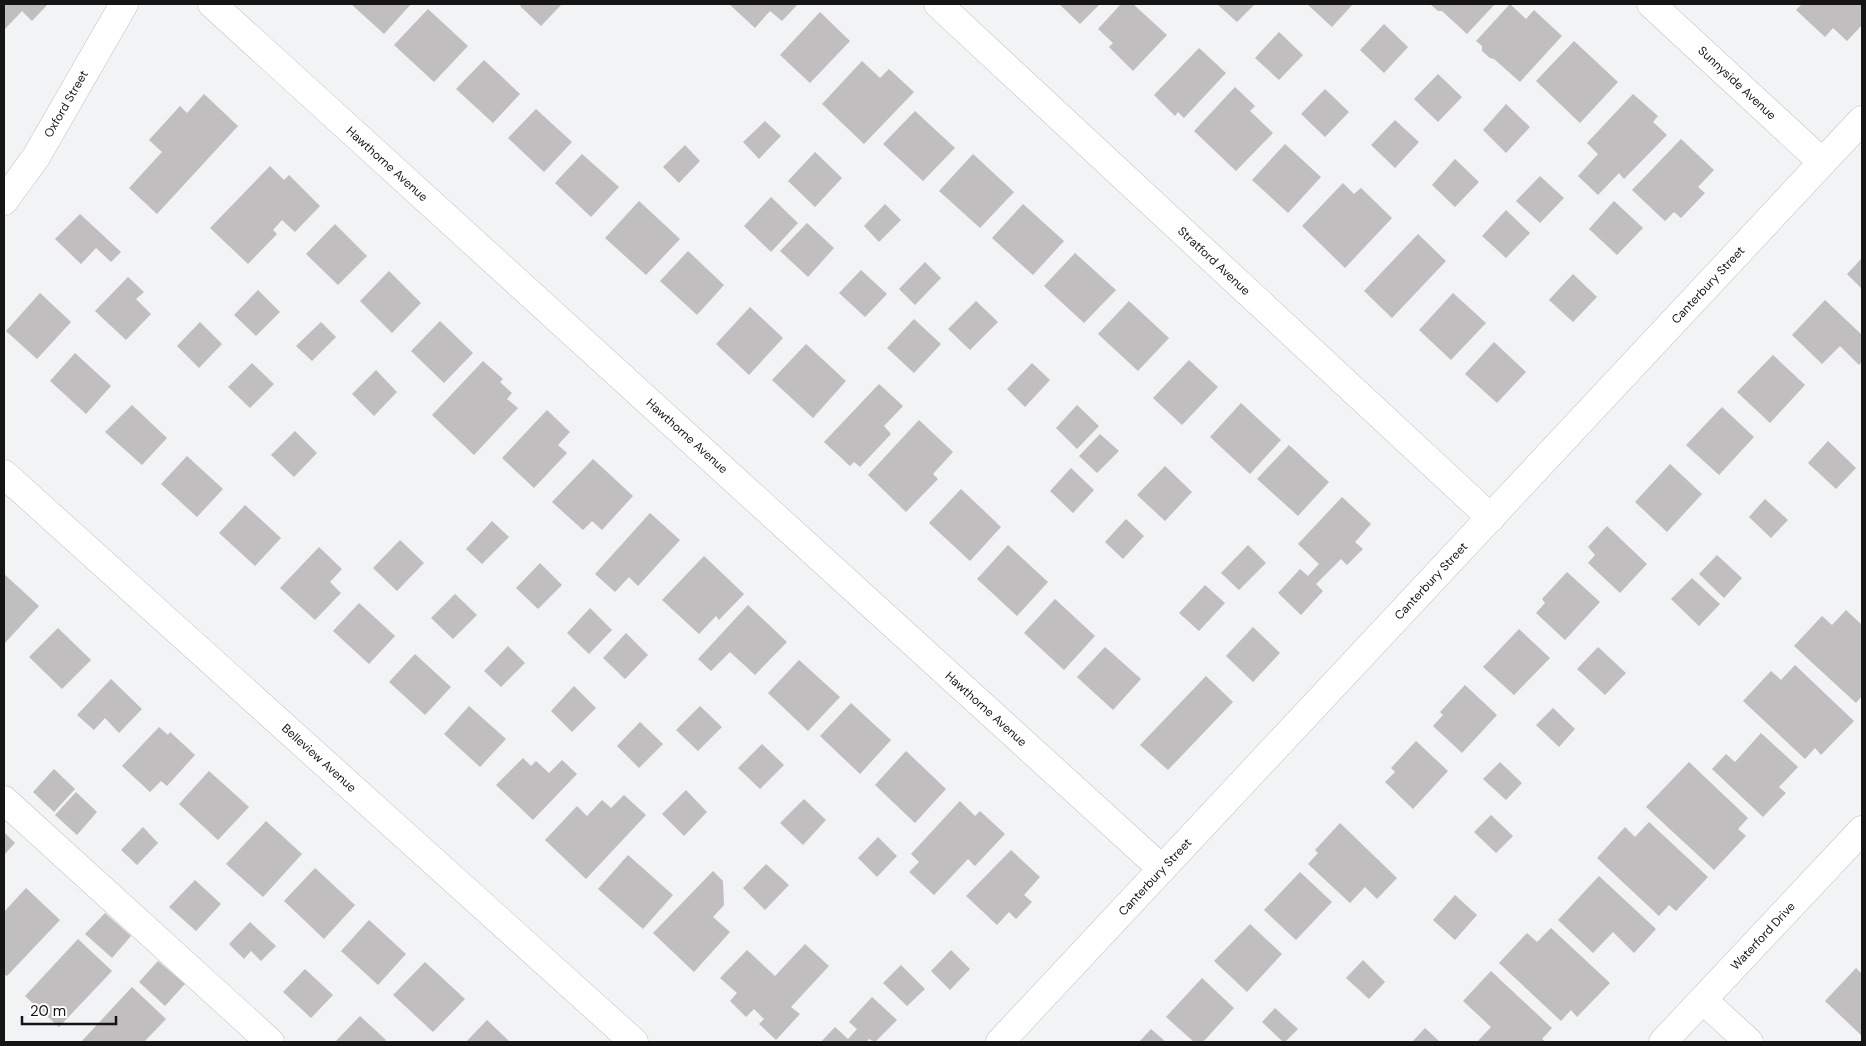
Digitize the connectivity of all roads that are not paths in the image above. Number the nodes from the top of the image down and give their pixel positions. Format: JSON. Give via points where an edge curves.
{"nodes":[{"id":1,"x":124,"y":4,"type":"edge"},
{"id":2,"x":212,"y":4,"type":"edge"},
{"id":3,"x":938,"y":4,"type":"edge"},
{"id":4,"x":1651,"y":4,"type":"edge"},
{"id":5,"x":1862,"y":120,"type":"edge"},
{"id":6,"x":1822,"y":162,"type":"junction"},
{"id":7,"x":4,"y":201,"type":"edge"},
{"id":8,"x":4,"y":474,"type":"edge"},
{"id":9,"x":1491,"y":518,"type":"junction"},
{"id":10,"x":4,"y":800,"type":"edge"},
{"id":11,"x":1862,"y":830,"type":"edge"},
{"id":12,"x":1162,"y":869,"type":"junction"},
{"id":13,"x":1703,"y":1000,"type":"junction"},
{"id":14,"x":270,"y":1042,"type":"edge"},
{"id":15,"x":634,"y":1042,"type":"edge"},
{"id":16,"x":1000,"y":1042,"type":"edge"},
{"id":17,"x":1663,"y":1042,"type":"edge"},
{"id":18,"x":1749,"y":1042,"type":"edge"}],
"edges":[{"from":1,"to":7,"type":"street","name":"Oxford Street","via":[[36,157]]},
{"from":2,"to":12,"type":"street","name":"Hawthorne Avenue"},
{"from":3,"to":9,"type":"street","name":"Stratford Avenue"},
{"from":4,"to":6,"type":"street","name":"Sunnyside Avenue"},
{"from":5,"to":6,"type":"street","name":"Canterbury Street"},
{"from":6,"to":9,"type":"street","name":"Canterbury Street"},
{"from":8,"to":15,"type":"street","name":"Belleview Avenue"},
{"from":9,"to":12,"type":"street","name":"Canterbury Street"},
{"from":10,"to":14,"type":"street"},
{"from":11,"to":13,"type":"street","name":"Waterford Drive"},
{"from":12,"to":16,"type":"street","name":"Canterbury Street"},
{"from":13,"to":17,"type":"street","name":"Waterford Drive"},
{"from":13,"to":18,"type":"street"}]}
